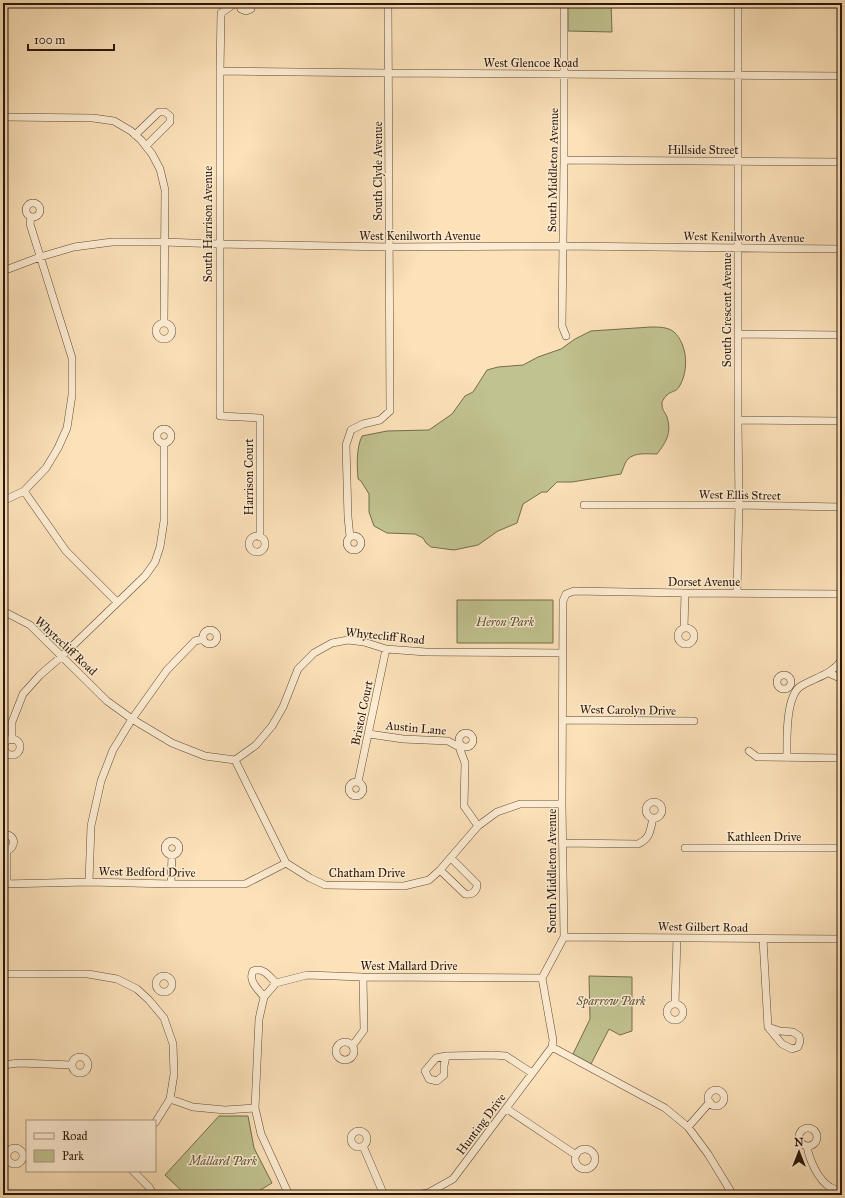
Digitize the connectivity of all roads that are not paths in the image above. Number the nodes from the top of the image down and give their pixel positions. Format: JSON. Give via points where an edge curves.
{"nodes":[{"id":1,"x":239,"y":3,"type":"edge"},
{"id":2,"x":252,"y":3,"type":"edge"},
{"id":3,"x":388,"y":3,"type":"edge"},
{"id":4,"x":564,"y":3,"type":"edge"},
{"id":5,"x":738,"y":3,"type":"edge"},
{"id":6,"x":220,"y":71,"type":"junction"},
{"id":7,"x":388,"y":73,"type":"junction"},
{"id":8,"x":565,"y":74,"type":"junction"},
{"id":9,"x":738,"y":75,"type":"junction"},
{"id":10,"x":842,"y":76,"type":"edge"},
{"id":11,"x":3,"y":117,"type":"edge"},
{"id":12,"x":135,"y":135,"type":"junction"},
{"id":13,"x":146,"y":146,"type":"junction"},
{"id":14,"x":564,"y":160,"type":"junction"},
{"id":15,"x":738,"y":161,"type":"junction"},
{"id":16,"x":842,"y":162,"type":"edge"},
{"id":17,"x":31,"y":217,"type":"dead end"},
{"id":18,"x":164,"y":242,"type":"junction"},
{"id":19,"x":219,"y":244,"type":"junction"},
{"id":20,"x":563,"y":246,"type":"junction"},
{"id":21,"x":389,"y":247,"type":"junction"},
{"id":22,"x":738,"y":248,"type":"junction"},
{"id":23,"x":842,"y":249,"type":"edge"},
{"id":24,"x":40,"y":257,"type":"junction"},
{"id":25,"x":3,"y":271,"type":"edge"},
{"id":26,"x":164,"y":323,"type":"dead end"},
{"id":27,"x":738,"y":334,"type":"junction"},
{"id":28,"x":842,"y":335,"type":"edge"},
{"id":29,"x":566,"y":336,"type":"dead end"},
{"id":30,"x":260,"y":418,"type":"joint"},
{"id":31,"x":738,"y":420,"type":"junction"},
{"id":32,"x":842,"y":421,"type":"edge"},
{"id":33,"x":164,"y":444,"type":"dead end"},
{"id":34,"x":24,"y":491,"type":"junction"},
{"id":35,"x":3,"y":501,"type":"edge"},
{"id":36,"x":584,"y":505,"type":"dead end"},
{"id":37,"x":739,"y":506,"type":"junction"},
{"id":38,"x":842,"y":507,"type":"edge"},
{"id":39,"x":260,"y":537,"type":"dead end"},
{"id":40,"x":350,"y":537,"type":"dead end"},
{"id":41,"x":685,"y":593,"type":"junction"},
{"id":42,"x":737,"y":593,"type":"junction"},
{"id":43,"x":566,"y":594,"type":"joint"},
{"id":44,"x":842,"y":594,"type":"edge"},
{"id":45,"x":118,"y":602,"type":"junction"},
{"id":46,"x":3,"y":611,"type":"edge"},
{"id":47,"x":684,"y":628,"type":"dead end"},
{"id":48,"x":203,"y":639,"type":"dead end"},
{"id":49,"x":386,"y":649,"type":"junction"},
{"id":50,"x":562,"y":653,"type":"junction"},
{"id":51,"x":62,"y":656,"type":"junction"},
{"id":52,"x":842,"y":660,"type":"edge"},
{"id":53,"x":829,"y":673,"type":"junction"},
{"id":54,"x":842,"y":679,"type":"edge"},
{"id":55,"x":790,"y":687,"type":"dead end"},
{"id":56,"x":796,"y":692,"type":"junction"},
{"id":57,"x":132,"y":719,"type":"junction"},
{"id":58,"x":562,"y":720,"type":"junction"},
{"id":59,"x":694,"y":721,"type":"dead end"},
{"id":60,"x":369,"y":734,"type":"junction"},
{"id":61,"x":12,"y":740,"type":"dead end"},
{"id":62,"x":749,"y":751,"type":"dead end"},
{"id":63,"x":787,"y":758,"type":"junction"},
{"id":64,"x":842,"y":758,"type":"edge"},
{"id":65,"x":235,"y":760,"type":"junction"},
{"id":66,"x":358,"y":782,"type":"dead end"},
{"id":67,"x":562,"y":804,"type":"junction"},
{"id":68,"x":653,"y":818,"type":"dead end"},
{"id":69,"x":478,"y":826,"type":"junction"},
{"id":70,"x":3,"y":835,"type":"edge"},
{"id":71,"x":563,"y":843,"type":"junction"},
{"id":72,"x":685,"y":848,"type":"dead end"},
{"id":73,"x":842,"y":848,"type":"edge"},
{"id":74,"x":5,"y":850,"type":"edge"},
{"id":75,"x":172,"y":855,"type":"dead end"},
{"id":76,"x":451,"y":858,"type":"junction"},
{"id":77,"x":286,"y":863,"type":"junction"},
{"id":78,"x":440,"y":870,"type":"junction"},
{"id":79,"x":89,"y":882,"type":"junction"},
{"id":80,"x":5,"y":884,"type":"edge"},
{"id":81,"x":171,"y":884,"type":"junction"},
{"id":82,"x":564,"y":937,"type":"junction"},
{"id":83,"x":677,"y":938,"type":"junction"},
{"id":84,"x":763,"y":939,"type":"junction"},
{"id":85,"x":842,"y":939,"type":"edge"},
{"id":86,"x":3,"y":974,"type":"edge"},
{"id":87,"x":363,"y":977,"type":"junction"},
{"id":88,"x":542,"y":978,"type":"junction"},
{"id":89,"x":276,"y":984,"type":"junction"},
{"id":90,"x":158,"y":989,"type":"dead end"},
{"id":91,"x":264,"y":997,"type":"junction"},
{"id":92,"x":149,"y":1000,"type":"junction"},
{"id":93,"x":675,"y":1004,"type":"dead end"},
{"id":94,"x":768,"y":1027,"type":"dead end"},
{"id":95,"x":353,"y":1045,"type":"dead end"},
{"id":96,"x":552,"y":1047,"type":"junction"},
{"id":97,"x":446,"y":1056,"type":"dead end"},
{"id":98,"x":3,"y":1064,"type":"edge"},
{"id":99,"x":72,"y":1065,"type":"dead end"},
{"id":100,"x":532,"y":1073,"type":"junction"},
{"id":101,"x":170,"y":1099,"type":"junction"},
{"id":102,"x":710,"y":1102,"type":"dead end"},
{"id":103,"x":255,"y":1108,"type":"junction"},
{"id":104,"x":507,"y":1109,"type":"junction"},
{"id":105,"x":156,"y":1121,"type":"edge"},
{"id":106,"x":688,"y":1126,"type":"junction"},
{"id":107,"x":363,"y":1146,"type":"dead end"},
{"id":108,"x":807,"y":1146,"type":"dead end"},
{"id":109,"x":576,"y":1155,"type":"dead end"},
{"id":110,"x":134,"y":1172,"type":"edge"},
{"id":111,"x":842,"y":1191,"type":"edge"},
{"id":112,"x":154,"y":1195,"type":"edge"},
{"id":113,"x":289,"y":1195,"type":"edge"},
{"id":114,"x":384,"y":1195,"type":"edge"},
{"id":115,"x":414,"y":1195,"type":"edge"},
{"id":116,"x":733,"y":1195,"type":"edge"}],
"edges":[{"from":1,"to":2,"type":"street","name":"South Harrison Avenue","via":[[241,9],[246,11],[252,7]]},
{"from":1,"to":6,"type":"street","name":"South Harrison Avenue","via":[[221,13]]},
{"from":3,"to":7,"type":"street","name":"South Clyde Avenue"},
{"from":4,"to":8,"type":"street","name":"South Middleton Avenue"},
{"from":5,"to":9,"type":"street","name":"South Crescent Avenue"},
{"from":6,"to":7,"type":"street","name":"West Glencoe Road"},
{"from":6,"to":19,"type":"street","name":"South Harrison Avenue"},
{"from":7,"to":8,"type":"street","name":"West Glencoe Road"},
{"from":7,"to":21,"type":"street","name":"South Clyde Avenue"},
{"from":8,"to":9,"type":"street","name":"West Glencoe Road"},
{"from":8,"to":14,"type":"street","name":"South Middleton Avenue"},
{"from":9,"to":10,"type":"street","name":"West Glencoe Road"},
{"from":9,"to":15,"type":"street","name":"South Crescent Avenue"},
{"from":11,"to":12,"type":"street","via":[[100,119],[114,121]]},
{"from":12,"to":13,"type":"street"},
{"from":12,"to":13,"type":"street","via":[[159,112],[165,112],[170,116],[170,122]]},
{"from":13,"to":18,"type":"street","via":[[160,169],[165,190]]},
{"from":14,"to":15,"type":"street","name":"Hillside Street"},
{"from":14,"to":20,"type":"street","name":"South Middleton Avenue"},
{"from":15,"to":16,"type":"street","name":"Hillside Street"},
{"from":15,"to":22,"type":"street","name":"South Crescent Avenue"},
{"from":17,"to":24,"type":"street","via":[[30,224]]},
{"from":18,"to":19,"type":"street","name":"West Kenilworth Avenue"},
{"from":18,"to":24,"type":"street","name":"West Kenilworth Avenue","via":[[112,242],[74,247]]},
{"from":18,"to":26,"type":"street"},
{"from":19,"to":21,"type":"street","name":"West Kenilworth Avenue"},
{"from":19,"to":30,"type":"street","name":"South Harrison Avenue","via":[[220,416]]},
{"from":20,"to":21,"type":"street","name":"West Kenilworth Avenue"},
{"from":20,"to":22,"type":"street","name":"West Kenilworth Avenue"},
{"from":20,"to":29,"type":"street","name":"South Middleton Avenue","via":[[562,326]]},
{"from":21,"to":40,"type":"street","name":"South Clyde Avenue","via":[[390,411],[380,420],[362,424],[351,430],[346,445]]},
{"from":22,"to":23,"type":"street","name":"West Kenilworth Avenue"},
{"from":22,"to":27,"type":"street","name":"South Crescent Avenue"},
{"from":24,"to":25,"type":"street","name":"West Kenilworth Avenue"},
{"from":24,"to":34,"type":"street","via":[[72,358],[72,395],[67,428],[58,448],[46,468]]},
{"from":27,"to":28,"type":"street"},
{"from":27,"to":31,"type":"street","name":"South Crescent Avenue"},
{"from":30,"to":39,"type":"street","name":"Harrison Court"},
{"from":31,"to":32,"type":"street"},
{"from":31,"to":37,"type":"street","name":"South Crescent Avenue"},
{"from":33,"to":45,"type":"street","via":[[164,521],[160,547],[155,562]]},
{"from":34,"to":35,"type":"street"},
{"from":34,"to":45,"type":"street","via":[[66,552]]},
{"from":36,"to":37,"type":"street","name":"West Ellis Street"},
{"from":37,"to":38,"type":"street","name":"West Ellis Street"},
{"from":37,"to":42,"type":"street","name":"South Crescent Avenue"},
{"from":41,"to":42,"type":"street","name":"Dorset Avenue"},
{"from":41,"to":43,"type":"street","name":"Dorset Avenue","via":[[574,591]]},
{"from":41,"to":47,"type":"street"},
{"from":42,"to":44,"type":"street","name":"Dorset Avenue"},
{"from":43,"to":50,"type":"street","name":"South Middleton Avenue","via":[[563,601]]},
{"from":45,"to":51,"type":"street"},
{"from":46,"to":51,"type":"street","name":"Whytecliff Road","via":[[30,625]]},
{"from":48,"to":57,"type":"street","via":[[195,642],[167,670]]},
{"from":49,"to":50,"type":"street","name":"Whytecliff Road","via":[[426,652]]},
{"from":49,"to":60,"type":"street","name":"Bristol Court"},
{"from":49,"to":65,"type":"street","name":"Whytecliff Road","via":[[348,640],[332,643],[314,652],[298,669],[272,726],[256,745]]},
{"from":50,"to":58,"type":"street","name":"South Middleton Avenue"},
{"from":51,"to":57,"type":"street","name":"Whytecliff Road","via":[[107,701]]},
{"from":51,"to":61,"type":"street","via":[[23,694],[12,722]]},
{"from":52,"to":53,"type":"street"},
{"from":53,"to":54,"type":"street"},
{"from":53,"to":56,"type":"street","via":[[799,687]]},
{"from":55,"to":56,"type":"street"},
{"from":56,"to":63,"type":"street","via":[[788,721]]},
{"from":57,"to":65,"type":"street","name":"Whytecliff Road","via":[[172,743],[205,756]]},
{"from":57,"to":79,"type":"street","via":[[113,750],[101,781],[91,826]]},
{"from":58,"to":59,"type":"street","name":"West Carolyn Drive"},
{"from":58,"to":67,"type":"street","name":"South Middleton Avenue"},
{"from":60,"to":66,"type":"street","name":"Bristol Court"},
{"from":60,"to":69,"type":"street","name":"Austin Lane","via":[[448,741],[460,746],[465,762],[464,806]]},
{"from":62,"to":63,"type":"street","via":[[757,757]]},
{"from":63,"to":64,"type":"street"},
{"from":65,"to":77,"type":"street"},
{"from":67,"to":69,"type":"street","name":"Chatham Drive","via":[[520,804],[497,812]]},
{"from":67,"to":71,"type":"street","name":"South Middleton Avenue"},
{"from":68,"to":71,"type":"street","via":[[649,835],[638,844]]},
{"from":69,"to":76,"type":"street","name":"Chatham Drive"},
{"from":70,"to":74,"type":"street","via":[[9,835],[14,840],[14,846]]},
{"from":71,"to":82,"type":"street","name":"South Middleton Avenue"},
{"from":72,"to":73,"type":"street","name":"Kathleen Drive"},
{"from":74,"to":80,"type":"street"},
{"from":75,"to":81,"type":"street"},
{"from":76,"to":78,"type":"street","name":"Chatham Drive"},
{"from":76,"to":78,"type":"street","via":[[477,884],[474,893],[465,894]]},
{"from":77,"to":78,"type":"street","name":"Chatham Drive","via":[[325,885],[404,886],[429,880]]},
{"from":77,"to":81,"type":"street","name":"West Bedford Drive","via":[[245,884]]},
{"from":79,"to":80,"type":"street","name":"West Bedford Drive"},
{"from":79,"to":81,"type":"street","name":"West Bedford Drive"},
{"from":82,"to":83,"type":"street","name":"West Gilbert Road"},
{"from":82,"to":88,"type":"street","name":"South Middleton Avenue"},
{"from":83,"to":84,"type":"street","name":"West Gilbert Road"},
{"from":83,"to":93,"type":"street"},
{"from":84,"to":85,"type":"street","name":"West Gilbert Road"},
{"from":84,"to":94,"type":"street"},
{"from":86,"to":92,"type":"street","via":[[88,974],[117,979],[137,989]]},
{"from":87,"to":88,"type":"street","name":"West Mallard Drive"},
{"from":87,"to":89,"type":"street","name":"West Mallard Drive","via":[[306,975]]},
{"from":87,"to":95,"type":"street","via":[[364,1030]]},
{"from":88,"to":96,"type":"street"},
{"from":89,"to":91,"type":"street"},
{"from":89,"to":91,"type":"street","via":[[263,971],[253,971],[252,981]]},
{"from":90,"to":92,"type":"street"},
{"from":91,"to":103,"type":"street","via":[[259,1019]]},
{"from":92,"to":101,"type":"street","via":[[164,1018],[173,1044],[174,1074]]},
{"from":96,"to":100,"type":"street","name":"Hunting Drive"},
{"from":96,"to":106,"type":"street","via":[[665,1108]]},
{"from":97,"to":100,"type":"street","via":[[506,1056]]},
{"from":98,"to":99,"type":"street"},
{"from":100,"to":104,"type":"street","name":"Hunting Drive"},
{"from":101,"to":103,"type":"street","via":[[193,1107],[225,1110]]},
{"from":101,"to":105,"type":"street"},
{"from":102,"to":106,"type":"street"},
{"from":103,"to":113,"type":"street","via":[[261,1134]]},
{"from":104,"to":109,"type":"street"},
{"from":104,"to":115,"type":"street","name":"Hunting Drive","via":[[454,1179],[428,1193]]},
{"from":106,"to":116,"type":"street"},
{"from":107,"to":114,"type":"street"},
{"from":108,"to":111,"type":"street","via":[[823,1182]]},
{"from":110,"to":112,"type":"street","via":[[150,1187]]}]}
